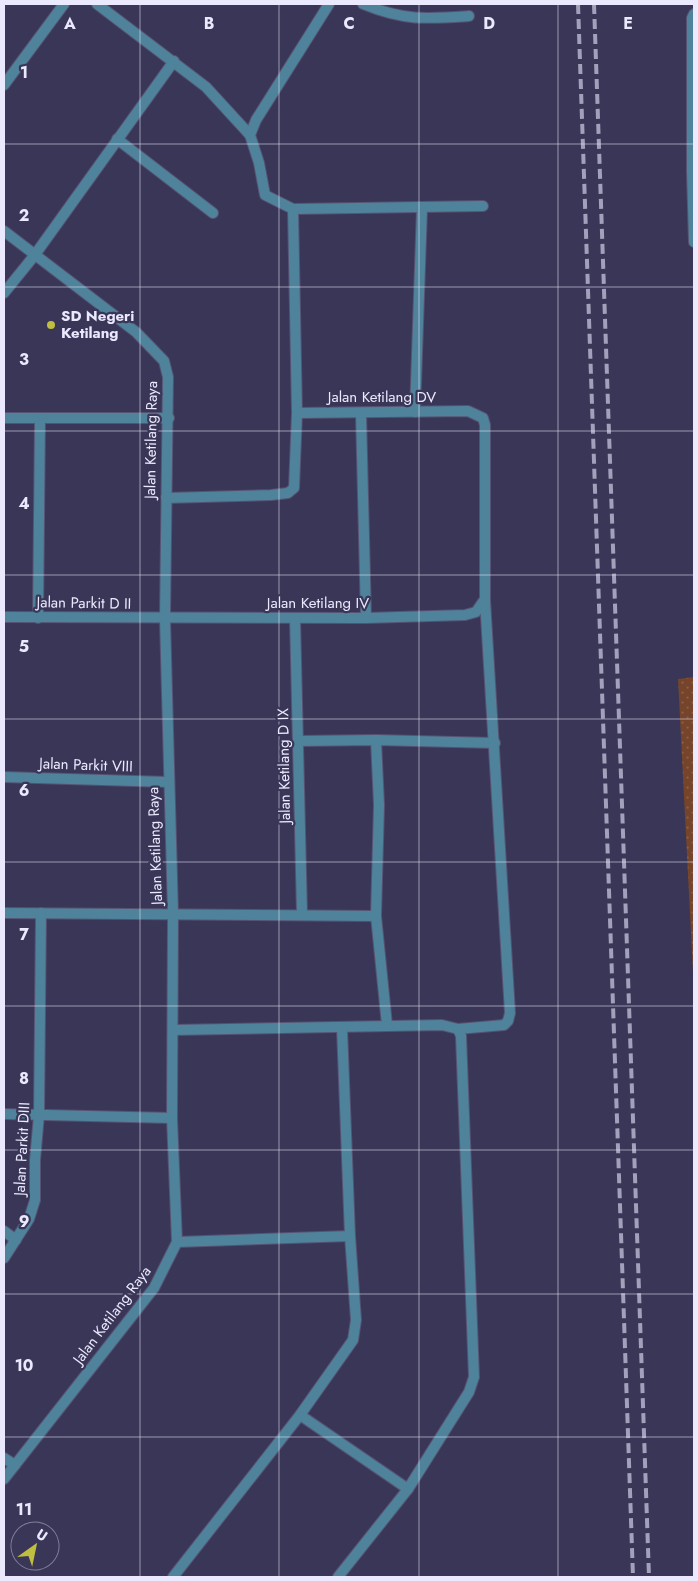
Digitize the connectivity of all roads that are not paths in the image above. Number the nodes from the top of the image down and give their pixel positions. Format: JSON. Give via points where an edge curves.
{"nodes":[{"id":1,"x":64,"y":4,"type":"edge"},
{"id":2,"x":97,"y":4,"type":"edge"},
{"id":3,"x":329,"y":4,"type":"edge"},
{"id":4,"x":364,"y":4,"type":"edge"},
{"id":5,"x":694,"y":14,"type":"edge"},
{"id":6,"x":469,"y":16,"type":"dead end"},
{"id":7,"x":174,"y":61,"type":"junction"},
{"id":8,"x":4,"y":85,"type":"edge"},
{"id":9,"x":250,"y":135,"type":"junction"},
{"id":10,"x":117,"y":139,"type":"junction"},
{"id":11,"x":693,"y":172,"type":"edge"},
{"id":12,"x":483,"y":206,"type":"dead end"},
{"id":13,"x":422,"y":208,"type":"junction"},
{"id":14,"x":292,"y":209,"type":"junction"},
{"id":15,"x":214,"y":213,"type":"dead end"},
{"id":16,"x":4,"y":231,"type":"edge"},
{"id":17,"x":694,"y":242,"type":"edge"},
{"id":18,"x":34,"y":256,"type":"junction"},
{"id":19,"x":4,"y":293,"type":"edge"},
{"id":20,"x":297,"y":412,"type":"junction"},
{"id":21,"x":415,"y":412,"type":"junction"},
{"id":22,"x":361,"y":414,"type":"junction"},
{"id":23,"x":4,"y":418,"type":"edge"},
{"id":24,"x":169,"y":418,"type":"junction"},
{"id":25,"x":40,"y":419,"type":"junction"},
{"id":26,"x":166,"y":498,"type":"junction"},
{"id":27,"x":485,"y":599,"type":"junction"},
{"id":28,"x":4,"y":617,"type":"edge"},
{"id":29,"x":38,"y":618,"type":"junction"},
{"id":30,"x":295,"y":618,"type":"junction"},
{"id":31,"x":366,"y":618,"type":"junction"},
{"id":32,"x":165,"y":619,"type":"junction"},
{"id":33,"x":376,"y":740,"type":"junction"},
{"id":34,"x":298,"y":741,"type":"junction"},
{"id":35,"x":495,"y":743,"type":"junction"},
{"id":36,"x":4,"y":777,"type":"edge"},
{"id":37,"x":168,"y":782,"type":"junction"},
{"id":38,"x":4,"y":913,"type":"edge"},
{"id":39,"x":41,"y":913,"type":"junction"},
{"id":40,"x":173,"y":914,"type":"junction"},
{"id":41,"x":302,"y":914,"type":"junction"},
{"id":42,"x":376,"y":916,"type":"junction"},
{"id":43,"x":387,"y":1025,"type":"junction"},
{"id":44,"x":342,"y":1028,"type":"junction"},
{"id":45,"x":458,"y":1029,"type":"junction"},
{"id":46,"x":173,"y":1030,"type":"junction"},
{"id":47,"x":4,"y":1114,"type":"edge"},
{"id":48,"x":39,"y":1114,"type":"junction"},
{"id":49,"x":172,"y":1118,"type":"junction"},
{"id":50,"x":4,"y":1231,"type":"edge"},
{"id":51,"x":350,"y":1236,"type":"junction"},
{"id":52,"x":16,"y":1240,"type":"junction"},
{"id":53,"x":177,"y":1242,"type":"junction"},
{"id":54,"x":4,"y":1258,"type":"edge"},
{"id":55,"x":300,"y":1415,"type":"junction"},
{"id":56,"x":4,"y":1458,"type":"edge"},
{"id":57,"x":15,"y":1465,"type":"junction"},
{"id":58,"x":4,"y":1480,"type":"edge"},
{"id":59,"x":408,"y":1489,"type":"junction"},
{"id":60,"x":174,"y":1577,"type":"edge"},
{"id":61,"x":338,"y":1577,"type":"edge"}],
"edges":[{"from":1,"to":8,"type":"street"},
{"from":2,"to":7,"type":"street"},
{"from":3,"to":9,"type":"street","via":[[256,120]]},
{"from":4,"to":6,"type":"street","via":[[386,13],[419,19]]},
{"from":5,"to":11,"type":"street"},
{"from":7,"to":9,"type":"street","via":[[206,87]]},
{"from":7,"to":10,"type":"street"},
{"from":9,"to":14,"type":"street","via":[[266,195]]},
{"from":10,"to":15,"type":"street"},
{"from":10,"to":18,"type":"street"},
{"from":11,"to":17,"type":"street"},
{"from":12,"to":13,"type":"street"},
{"from":13,"to":14,"type":"street"},
{"from":13,"to":21,"type":"street"},
{"from":14,"to":20,"type":"street"},
{"from":16,"to":18,"type":"street","name":"Jalan Ketilang Raya"},
{"from":18,"to":19,"type":"street"},
{"from":18,"to":24,"type":"street","name":"Jalan Ketilang Raya","via":[[136,332],[164,361],[168,377]]},
{"from":20,"to":22,"type":"street","name":"Jalan Ketilang DV"},
{"from":20,"to":26,"type":"street","via":[[296,478],[292,492]]},
{"from":21,"to":22,"type":"street","name":"Jalan Ketilang DV"},
{"from":21,"to":27,"type":"street","name":"Jalan Ketilang DV","via":[[468,411],[479,415],[485,424]]},
{"from":22,"to":31,"type":"street"},
{"from":23,"to":25,"type":"street"},
{"from":24,"to":25,"type":"street"},
{"from":24,"to":26,"type":"street","name":"Jalan Ketilang Raya"},
{"from":25,"to":29,"type":"street"},
{"from":26,"to":32,"type":"street","name":"Jalan Ketilang Raya"},
{"from":27,"to":31,"type":"street","name":"Jalan Ketilang IV","via":[[472,614]]},
{"from":27,"to":35,"type":"street"},
{"from":28,"to":29,"type":"street","name":"Jalan Parkit D II"},
{"from":29,"to":32,"type":"street","name":"Jalan Parkit D II"},
{"from":30,"to":31,"type":"street","name":"Jalan Ketilang IV"},
{"from":30,"to":32,"type":"street","name":"Jalan Ketilang IV"},
{"from":30,"to":34,"type":"street","name":"Jalan Ketilang D IX"},
{"from":32,"to":37,"type":"street","name":"Jalan Ketilang Raya"},
{"from":33,"to":34,"type":"street"},
{"from":33,"to":35,"type":"street"},
{"from":33,"to":42,"type":"street","via":[[379,804]]},
{"from":34,"to":41,"type":"street","name":"Jalan Ketilang D IX"},
{"from":35,"to":45,"type":"street","via":[[510,1013],[504,1025]]},
{"from":36,"to":37,"type":"street","name":"Jalan Parkit VIII"},
{"from":37,"to":40,"type":"street","name":"Jalan Ketilang Raya"},
{"from":38,"to":39,"type":"street"},
{"from":39,"to":40,"type":"street"},
{"from":39,"to":48,"type":"street","name":"Jalan Parkit DIII"},
{"from":40,"to":41,"type":"street"},
{"from":40,"to":46,"type":"street","name":"Jalan Ketilang Raya"},
{"from":41,"to":42,"type":"street"},
{"from":42,"to":43,"type":"street"},
{"from":43,"to":44,"type":"street"},
{"from":43,"to":45,"type":"street","via":[[442,1025]]},
{"from":44,"to":46,"type":"street"},
{"from":44,"to":51,"type":"street"},
{"from":45,"to":59,"type":"street","via":[[461,1036],[474,1377]]},
{"from":46,"to":49,"type":"street","name":"Jalan Ketilang Raya"},
{"from":47,"to":48,"type":"street"},
{"from":48,"to":49,"type":"street"},
{"from":48,"to":52,"type":"street","name":"Jalan Parkit DIII","via":[[35,1200],[29,1219]]},
{"from":49,"to":53,"type":"street","name":"Jalan Ketilang Raya"},
{"from":50,"to":52,"type":"street"},
{"from":51,"to":53,"type":"street"},
{"from":51,"to":55,"type":"street","via":[[356,1320],[352,1340]]},
{"from":52,"to":54,"type":"street","name":"Jalan Parkit DIII"},
{"from":53,"to":57,"type":"street","name":"Jalan Ketilang Raya","via":[[154,1288]]},
{"from":55,"to":59,"type":"street"},
{"from":55,"to":60,"type":"street"},
{"from":56,"to":57,"type":"street"},
{"from":57,"to":58,"type":"street","name":"Jalan Ketilang Raya"},
{"from":59,"to":61,"type":"street"}]}
